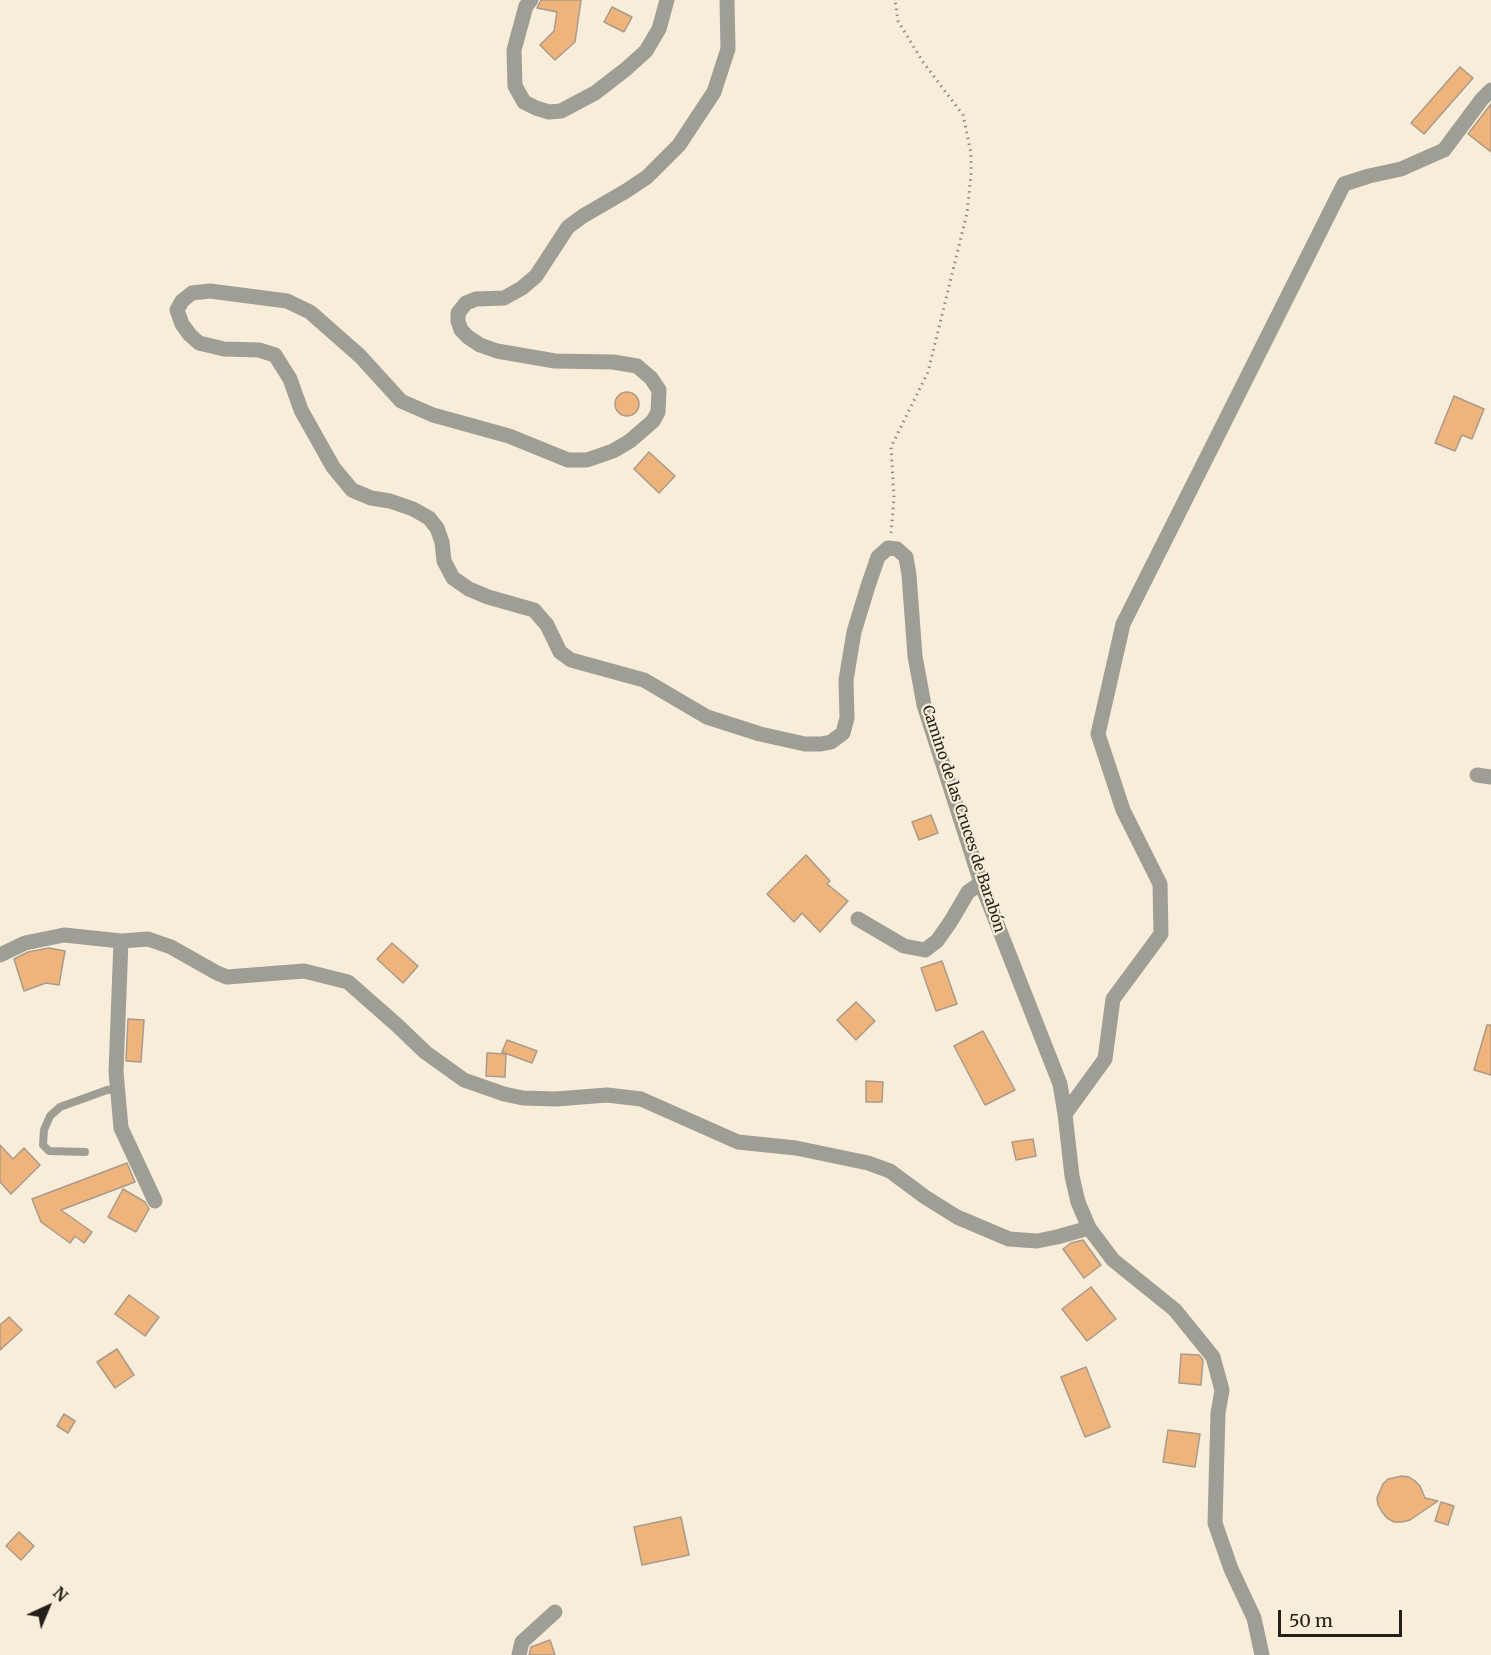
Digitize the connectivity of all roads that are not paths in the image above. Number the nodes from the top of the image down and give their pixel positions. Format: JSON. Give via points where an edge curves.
{"nodes":[{"id":1,"x":531,"y":0,"type":"edge"},
{"id":2,"x":667,"y":0,"type":"edge"},
{"id":3,"x":727,"y":0,"type":"edge"},
{"id":4,"x":1491,"y":90,"type":"edge"},
{"id":5,"x":981,"y":883,"type":"junction"},
{"id":6,"x":858,"y":919,"type":"dead end"},
{"id":7,"x":121,"y":941,"type":"junction"},
{"id":8,"x":0,"y":955,"type":"edge"},
{"id":9,"x":117,"y":1089,"type":"junction"},
{"id":10,"x":1065,"y":1114,"type":"junction"},
{"id":11,"x":85,"y":1152,"type":"dead end"},
{"id":12,"x":155,"y":1201,"type":"dead end"},
{"id":13,"x":1089,"y":1228,"type":"junction"},
{"id":14,"x":555,"y":1612,"type":"dead end"},
{"id":15,"x":519,"y":1655,"type":"edge"},
{"id":16,"x":1262,"y":1655,"type":"edge"}],
"edges":[{"from":1,"to":2,"type":"street","via":[[514,50],[515,86],[524,102],[549,112],[561,111],[595,93],[646,51],[659,29]]},
{"from":3,"to":5,"type":"street","name":"Camino de las Cruces de Barabón","via":[[728,49],[714,92],[679,145],[647,177],[568,228],[536,276],[522,288],[504,298],[476,299],[458,313],[461,330],[480,345],[496,351],[555,361],[637,366],[651,378],[659,390],[658,412],[653,421],[614,451],[587,460],[568,460],[401,401],[360,356],[310,312],[287,301],[210,291],[192,293],[177,310],[182,324],[199,343],[275,355],[333,467],[352,490],[429,518],[437,528],[444,561],[453,578],[488,597],[534,610],[547,625],[560,652],[572,660],[644,680],[707,717],[805,744],[831,742],[843,733],[854,632],[879,557],[888,548],[897,549],[906,557],[915,656],[924,705]]},
{"from":4,"to":10,"type":"street","via":[[1444,150],[1401,169],[1344,184],[1123,624],[1098,734],[1123,810],[1160,885],[1161,934],[1113,999],[1105,1059]]},
{"from":5,"to":6,"type":"street","via":[[968,892],[937,941],[925,950],[904,946]]},
{"from":5,"to":10,"type":"street","name":"Camino de las Cruces de Barabón","via":[[1060,1084]]},
{"from":7,"to":8,"type":"street","via":[[64,935],[25,943]]},
{"from":7,"to":9,"type":"street"},
{"from":7,"to":13,"type":"street","via":[[148,939],[227,977],[304,971],[348,982],[425,1052],[464,1080],[504,1094],[523,1098],[607,1095],[641,1099],[738,1142],[796,1148],[868,1163],[890,1171],[957,1217],[1009,1239],[1037,1241]]},
{"from":9,"to":11,"type":"lane","via":[[60,1107],[50,1116],[44,1130],[44,1145],[49,1151]]},
{"from":9,"to":12,"type":"street","via":[[122,1128]]},
{"from":10,"to":13,"type":"street","name":"Camino de las Cruces de Barabón","via":[[1072,1176]]},
{"from":13,"to":16,"type":"street","name":"Camino de las Cruces de Barabón","via":[[1113,1260],[1175,1310],[1213,1357],[1222,1390],[1215,1523],[1254,1618]]},
{"from":14,"to":15,"type":"street","via":[[522,1642]]}]}
